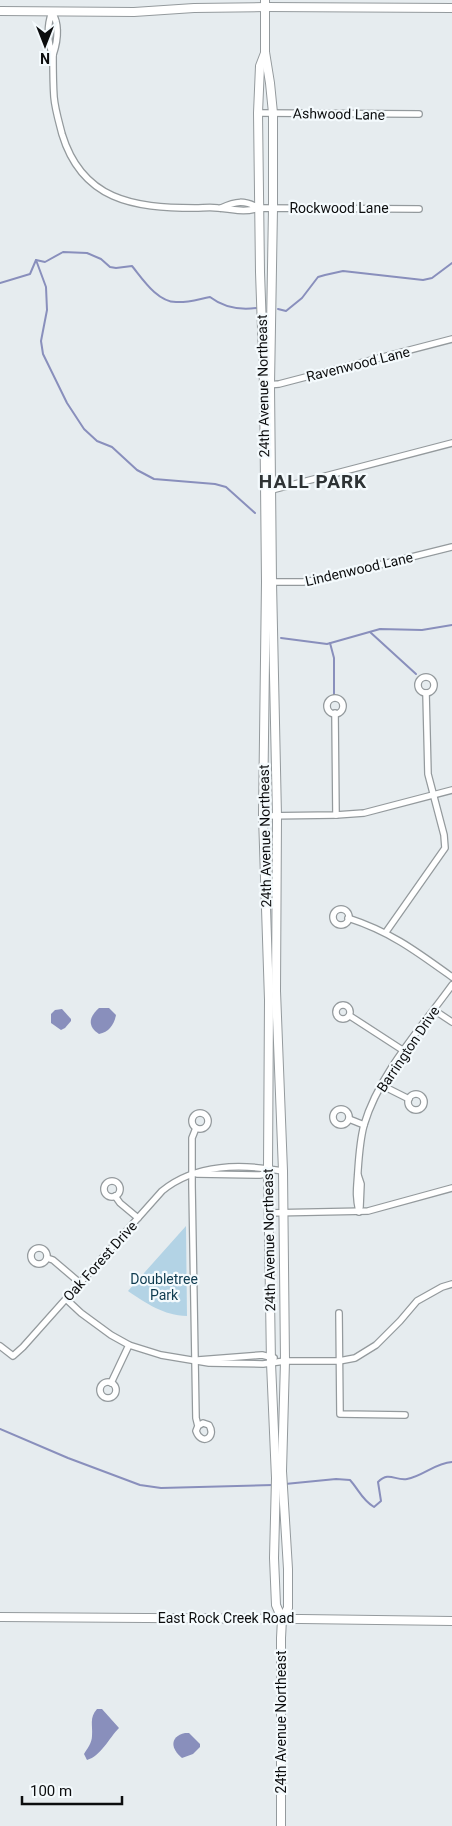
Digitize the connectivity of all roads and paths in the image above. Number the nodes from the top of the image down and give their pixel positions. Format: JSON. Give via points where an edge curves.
{"nodes":[{"id":1,"x":265,"y":4,"type":"edge"},
{"id":2,"x":452,"y":8,"type":"edge"},
{"id":3,"x":0,"y":11,"type":"edge"},
{"id":4,"x":52,"y":12,"type":"junction"},
{"id":5,"x":265,"y":52,"type":"junction"},
{"id":6,"x":258,"y":113,"type":"junction"},
{"id":7,"x":273,"y":113,"type":"junction"},
{"id":8,"x":419,"y":114,"type":"dead end"},
{"id":9,"x":259,"y":208,"type":"junction"},
{"id":10,"x":273,"y":208,"type":"junction"},
{"id":11,"x":419,"y":209,"type":"dead end"},
{"id":12,"x":452,"y":339,"type":"edge"},
{"id":13,"x":267,"y":385,"type":"junction"},
{"id":14,"x":452,"y":443,"type":"edge"},
{"id":15,"x":268,"y":491,"type":"junction"},
{"id":16,"x":452,"y":547,"type":"edge"},
{"id":17,"x":269,"y":582,"type":"junction"},
{"id":18,"x":426,"y":693,"type":"dead end"},
{"id":19,"x":335,"y":714,"type":"dead end"},
{"id":20,"x":452,"y":790,"type":"edge"},
{"id":21,"x":433,"y":795,"type":"junction"},
{"id":22,"x":336,"y":815,"type":"junction"},
{"id":23,"x":263,"y":816,"type":"junction"},
{"id":24,"x":277,"y":816,"type":"junction"},
{"id":25,"x":348,"y":918,"type":"dead end"},
{"id":26,"x":386,"y":932,"type":"junction"},
{"id":27,"x":452,"y":977,"type":"edge"},
{"id":28,"x":452,"y":985,"type":"edge"},
{"id":29,"x":434,"y":1010,"type":"junction"},
{"id":30,"x":350,"y":1016,"type":"dead end"},
{"id":31,"x":452,"y":1022,"type":"edge"},
{"id":32,"x":404,"y":1050,"type":"junction"},
{"id":33,"x":381,"y":1085,"type":"junction"},
{"id":34,"x":409,"y":1099,"type":"dead end"},
{"id":35,"x":349,"y":1119,"type":"dead end"},
{"id":36,"x":364,"y":1124,"type":"junction"},
{"id":37,"x":196,"y":1128,"type":"dead end"},
{"id":38,"x":268,"y":1171,"type":"junction"},
{"id":39,"x":283,"y":1171,"type":"junction"},
{"id":40,"x":192,"y":1174,"type":"junction"},
{"id":41,"x":452,"y":1188,"type":"edge"},
{"id":42,"x":116,"y":1196,"type":"dead end"},
{"id":43,"x":359,"y":1212,"type":"junction"},
{"id":44,"x":268,"y":1213,"type":"junction"},
{"id":45,"x":283,"y":1213,"type":"junction"},
{"id":46,"x":138,"y":1218,"type":"junction"},
{"id":47,"x":47,"y":1258,"type":"dead end"},
{"id":48,"x":80,"y":1283,"type":"junction"},
{"id":49,"x":452,"y":1284,"type":"edge"},
{"id":50,"x":66,"y":1299,"type":"junction"},
{"id":51,"x":339,"y":1312,"type":"dead end"},
{"id":52,"x":129,"y":1345,"type":"junction"},
{"id":53,"x":0,"y":1346,"type":"edge"},
{"id":54,"x":196,"y":1360,"type":"junction"},
{"id":55,"x":271,"y":1360,"type":"junction"},
{"id":56,"x":285,"y":1361,"type":"junction"},
{"id":57,"x":339,"y":1361,"type":"junction"},
{"id":58,"x":111,"y":1383,"type":"dead end"},
{"id":59,"x":405,"y":1415,"type":"dead end"},
{"id":60,"x":198,"y":1426,"type":"dead end"},
{"id":61,"x":279,"y":1469,"type":"junction"},
{"id":62,"x":279,"y":1487,"type":"junction"},
{"id":63,"x":0,"y":1617,"type":"edge"},
{"id":64,"x":282,"y":1618,"type":"junction"},
{"id":65,"x":452,"y":1621,"type":"edge"},
{"id":66,"x":280,"y":1826,"type":"edge"}],
"edges":[{"from":1,"to":2,"type":"street"},
{"from":1,"to":4,"type":"street","via":[[134,12]]},
{"from":1,"to":5,"type":"street","name":"24th Avenue Northeast"},
{"from":3,"to":4,"type":"street"},
{"from":4,"to":9,"type":"street","name":"Rockwood Lane","via":[[48,22],[57,116],[68,154],[85,178],[108,194],[137,203],[220,208],[248,202]]},
{"from":5,"to":6,"type":"street","name":"24th Avenue Northeast","via":[[260,66]]},
{"from":5,"to":7,"type":"street","name":"24th Avenue Northeast"},
{"from":6,"to":7,"type":"street","name":"Ashwood Lane"},
{"from":6,"to":9,"type":"street","name":"24th Avenue Northeast"},
{"from":7,"to":8,"type":"street","name":"Ashwood Lane"},
{"from":7,"to":10,"type":"street","name":"24th Avenue Northeast"},
{"from":9,"to":10,"type":"street","name":"Rockwood Lane"},
{"from":9,"to":13,"type":"street","name":"24th Avenue Northeast"},
{"from":10,"to":11,"type":"street","name":"Rockwood Lane"},
{"from":10,"to":13,"type":"street","name":"24th Avenue Northeast"},
{"from":12,"to":13,"type":"street","name":"Ravenwood Lane"},
{"from":13,"to":15,"type":"street","name":"24th Avenue Northeast"},
{"from":14,"to":15,"type":"street"},
{"from":15,"to":17,"type":"street","name":"24th Avenue Northeast"},
{"from":16,"to":17,"type":"street","name":"Lindenwood Lane","via":[[323,579]]},
{"from":17,"to":23,"type":"street","name":"24th Avenue Northeast"},
{"from":17,"to":24,"type":"street","name":"24th Avenue Northeast"},
{"from":18,"to":21,"type":"street","via":[[427,765]]},
{"from":19,"to":22,"type":"street"},
{"from":20,"to":21,"type":"street"},
{"from":21,"to":22,"type":"street","via":[[364,813]]},
{"from":21,"to":26,"type":"street","via":[[445,848]]},
{"from":22,"to":24,"type":"street"},
{"from":23,"to":24,"type":"street"},
{"from":23,"to":38,"type":"street","name":"24th Avenue Northeast","via":[[270,1000]]},
{"from":24,"to":39,"type":"street","name":"24th Avenue Northeast","via":[[276,991]]},
{"from":25,"to":26,"type":"street"},
{"from":26,"to":27,"type":"street"},
{"from":28,"to":29,"type":"street","name":"Barrington Drive"},
{"from":29,"to":31,"type":"street"},
{"from":29,"to":32,"type":"street","name":"Barrington Drive"},
{"from":30,"to":32,"type":"street"},
{"from":32,"to":33,"type":"street","name":"Barrington Drive"},
{"from":33,"to":34,"type":"street"},
{"from":33,"to":36,"type":"street","name":"Barrington Drive"},
{"from":35,"to":36,"type":"street"},
{"from":36,"to":43,"type":"street","name":"Barrington Drive","via":[[358,1173],[361,1190]]},
{"from":37,"to":40,"type":"street","via":[[192,1138]]},
{"from":38,"to":39,"type":"street","name":"Oak Forest Drive"},
{"from":38,"to":40,"type":"street","name":"Oak Forest Drive","via":[[259,1167],[207,1169]]},
{"from":38,"to":44,"type":"street","name":"24th Avenue Northeast"},
{"from":39,"to":45,"type":"street","name":"24th Avenue Northeast"},
{"from":40,"to":46,"type":"street","name":"Oak Forest Drive","via":[[168,1186]]},
{"from":40,"to":54,"type":"street"},
{"from":41,"to":43,"type":"street"},
{"from":42,"to":46,"type":"street"},
{"from":43,"to":45,"type":"street"},
{"from":44,"to":45,"type":"street"},
{"from":44,"to":55,"type":"street","name":"24th Avenue Northeast"},
{"from":45,"to":56,"type":"street","name":"24th Avenue Northeast"},
{"from":46,"to":48,"type":"street","name":"Oak Forest Drive"},
{"from":47,"to":48,"type":"street"},
{"from":48,"to":50,"type":"street","name":"Oak Forest Drive"},
{"from":49,"to":57,"type":"street","via":[[417,1301],[376,1345],[355,1358]]},
{"from":50,"to":52,"type":"street","via":[[100,1327]]},
{"from":50,"to":53,"type":"street","name":"Oak Forest Drive","via":[[13,1356]]},
{"from":51,"to":57,"type":"street"},
{"from":52,"to":54,"type":"street","via":[[161,1355]]},
{"from":52,"to":58,"type":"street"},
{"from":54,"to":55,"type":"street","via":[[262,1355]]},
{"from":54,"to":60,"type":"street"},
{"from":55,"to":56,"type":"street"},
{"from":55,"to":61,"type":"street","name":"24th Avenue Northeast"},
{"from":56,"to":57,"type":"street"},
{"from":56,"to":61,"type":"street","name":"24th Avenue Northeast"},
{"from":57,"to":59,"type":"street","via":[[340,1414]]},
{"from":61,"to":62,"type":"street","name":"24th Avenue Northeast"},
{"from":62,"to":64,"type":"street","name":"24th Avenue Northeast","via":[[274,1558],[276,1605]]},
{"from":62,"to":64,"type":"street","name":"24th Avenue Northeast","via":[[288,1569],[288,1608]]},
{"from":63,"to":64,"type":"street","name":"East Rock Creek Road"},
{"from":64,"to":65,"type":"street","name":"East Rock Creek Road"},
{"from":64,"to":66,"type":"street","name":"24th Avenue Northeast"}]}
